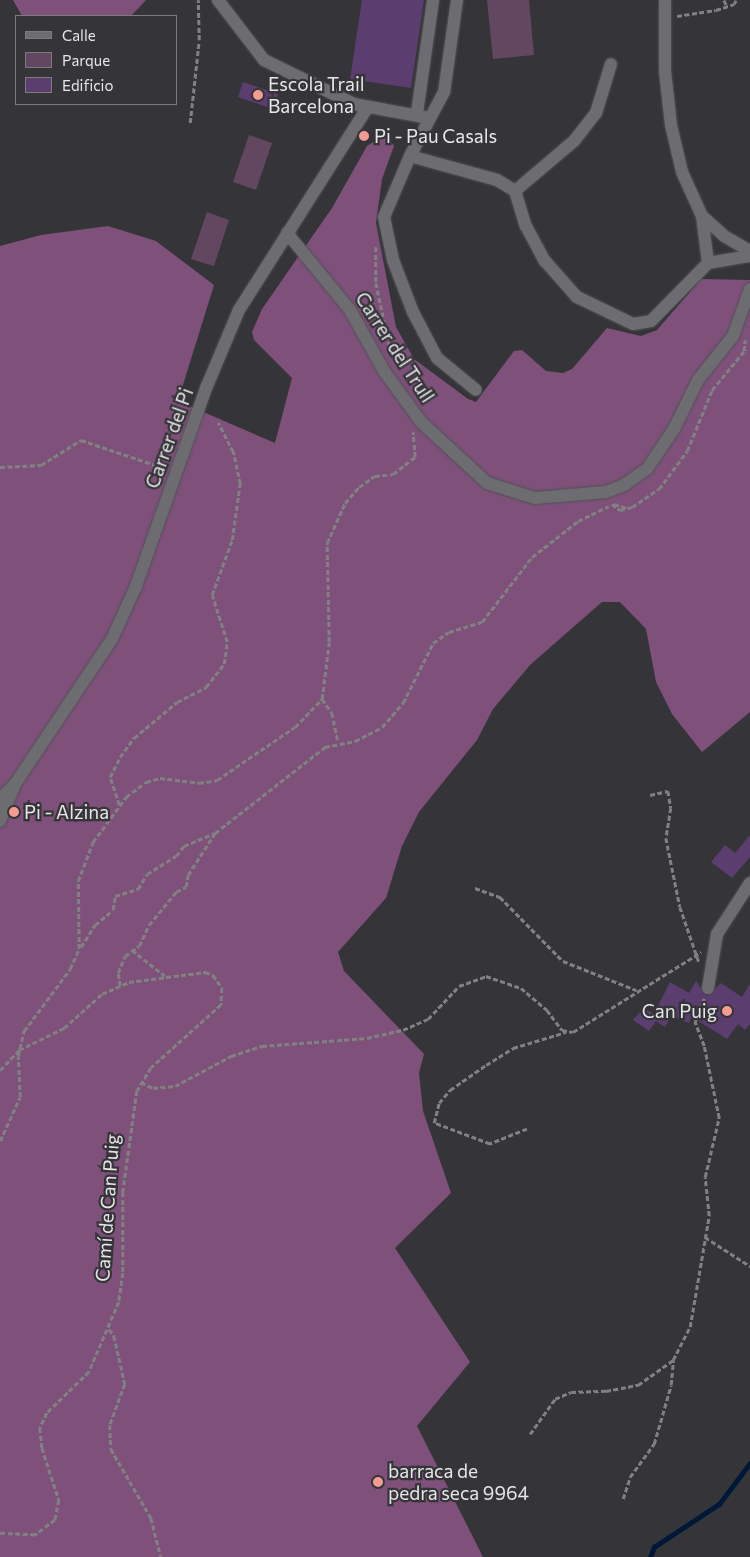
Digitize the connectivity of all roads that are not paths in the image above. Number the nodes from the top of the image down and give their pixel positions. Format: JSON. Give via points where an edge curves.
{"nodes":[{"id":1,"x":218,"y":0,"type":"edge"},
{"id":2,"x":433,"y":0,"type":"edge"},
{"id":3,"x":457,"y":0,"type":"edge"},
{"id":4,"x":665,"y":0,"type":"edge"},
{"id":5,"x":611,"y":64,"type":"dead end"},
{"id":6,"x":367,"y":108,"type":"junction"},
{"id":7,"x":423,"y":115,"type":"junction"},
{"id":8,"x":410,"y":156,"type":"junction"},
{"id":9,"x":514,"y":191,"type":"junction"},
{"id":10,"x":702,"y":216,"type":"junction"},
{"id":11,"x":287,"y":233,"type":"junction"},
{"id":12,"x":750,"y":250,"type":"edge"},
{"id":13,"x":750,"y":256,"type":"edge"},
{"id":14,"x":708,"y":263,"type":"junction"},
{"id":15,"x":750,"y":289,"type":"edge"},
{"id":16,"x":476,"y":390,"type":"dead end"},
{"id":17,"x":15,"y":784,"type":"junction"},
{"id":18,"x":0,"y":800,"type":"edge"},
{"id":19,"x":0,"y":821,"type":"edge"},
{"id":20,"x":750,"y":882,"type":"edge"},
{"id":21,"x":709,"y":983,"type":"road end"}],
"edges":[{"from":1,"to":6,"type":"street","via":[[264,60]]},
{"from":2,"to":7,"type":"street"},
{"from":3,"to":7,"type":"street","via":[[444,92]]},
{"from":4,"to":10,"type":"street","via":[[665,71],[671,125],[682,172]]},
{"from":5,"to":9,"type":"street","via":[[596,113],[574,141]]},
{"from":6,"to":7,"type":"street"},
{"from":6,"to":11,"type":"street","name":"Carrer del Pi"},
{"from":7,"to":8,"type":"street"},
{"from":8,"to":9,"type":"street","via":[[497,180]]},
{"from":8,"to":16,"type":"street","name":"Carrer del Trull","via":[[385,221],[393,260],[413,312],[433,350]]},
{"from":9,"to":14,"type":"street","via":[[526,226],[545,261],[577,297],[633,324],[650,321]]},
{"from":10,"to":12,"type":"street","via":[[724,236]]},
{"from":10,"to":14,"type":"street"},
{"from":11,"to":15,"type":"street","name":"Carrer del Trull","via":[[350,310],[384,371],[413,412],[487,483],[535,498],[606,492],[630,481],[654,460],[698,380],[733,336]]},
{"from":11,"to":17,"type":"street","name":"Carrer del Pi","via":[[233,324],[136,586],[112,639]]},
{"from":13,"to":14,"type":"street"},
{"from":17,"to":18,"type":"street","name":"Carrer del Pi"},
{"from":17,"to":19,"type":"street","name":"Carrer del Pi"},
{"from":20,"to":21,"type":"street","via":[[712,946]]}]}
